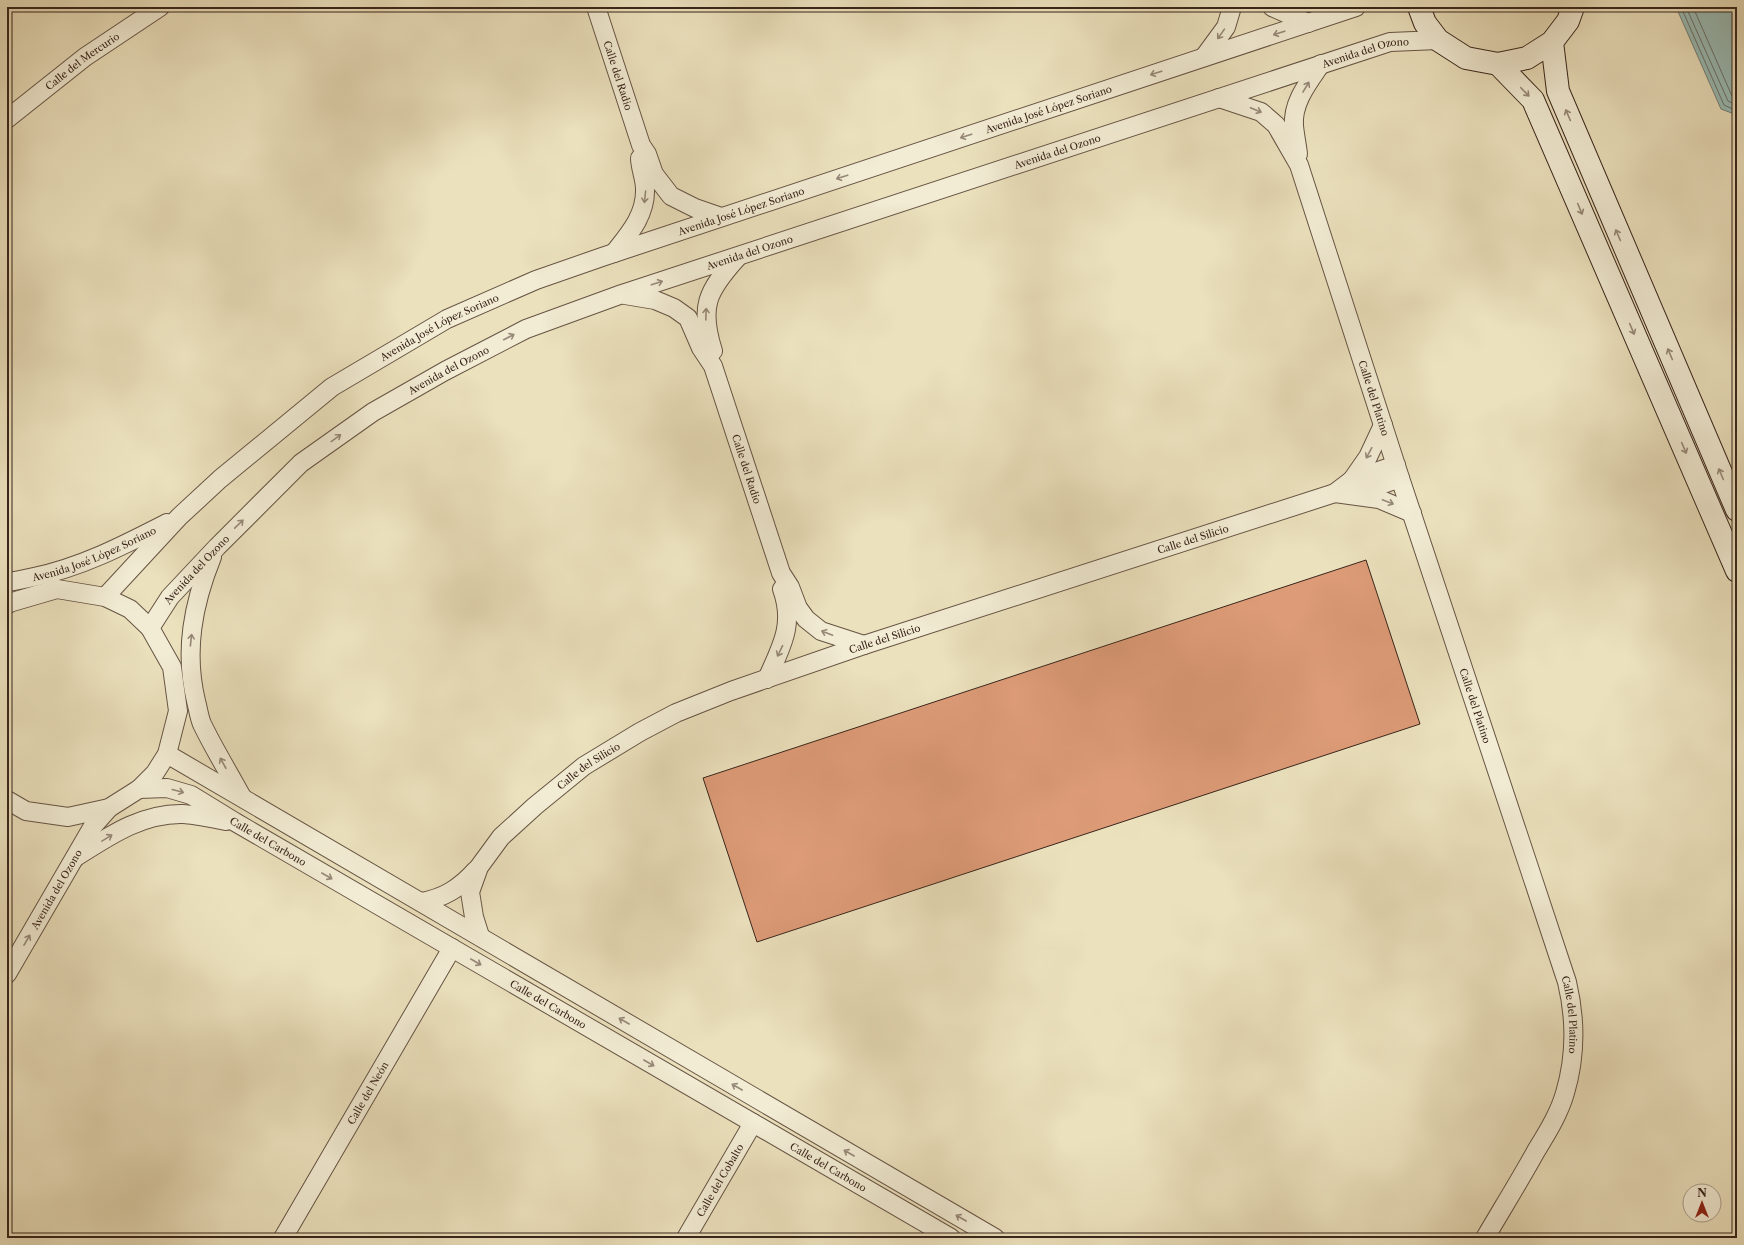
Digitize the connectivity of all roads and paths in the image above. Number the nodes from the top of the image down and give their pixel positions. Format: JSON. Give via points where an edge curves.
{"nodes":[{"id":1,"x":160,"y":7,"type":"edge"},
{"id":2,"x":596,"y":7,"type":"edge"},
{"id":3,"x":1232,"y":7,"type":"edge"},
{"id":4,"x":1272,"y":7,"type":"edge"},
{"id":5,"x":1356,"y":7,"type":"edge"},
{"id":6,"x":1419,"y":7,"type":"edge"},
{"id":7,"x":1573,"y":7,"type":"edge"},
{"id":8,"x":1308,"y":23,"type":"junction"},
{"id":9,"x":1438,"y":40,"type":"junction"},
{"id":10,"x":1552,"y":42,"type":"junction"},
{"id":11,"x":1204,"y":57,"type":"junction"},
{"id":12,"x":1321,"y":64,"type":"junction"},
{"id":13,"x":1498,"y":64,"type":"junction"},
{"id":14,"x":1219,"y":98,"type":"junction"},
{"id":15,"x":7,"y":119,"type":"edge"},
{"id":16,"x":640,"y":145,"type":"junction"},
{"id":17,"x":1299,"y":165,"type":"junction"},
{"id":18,"x":721,"y":217,"type":"junction"},
{"id":19,"x":614,"y":253,"type":"junction"},
{"id":20,"x":738,"y":257,"type":"junction"},
{"id":21,"x":622,"y":294,"type":"junction"},
{"id":22,"x":713,"y":366,"type":"junction"},
{"id":23,"x":1384,"y":425,"type":"junction"},
{"id":24,"x":1398,"y":472,"type":"junction"},
{"id":25,"x":1347,"y":489,"type":"junction"},
{"id":26,"x":1737,"y":510,"type":"edge"},
{"id":27,"x":1412,"y":513,"type":"junction"},
{"id":28,"x":179,"y":517,"type":"junction"},
{"id":29,"x":217,"y":547,"type":"junction"},
{"id":30,"x":1737,"y":570,"type":"edge"},
{"id":31,"x":781,"y":573,"type":"junction"},
{"id":32,"x":7,"y":582,"type":"edge"},
{"id":33,"x":105,"y":597,"type":"junction"},
{"id":34,"x":7,"y":605,"type":"edge"},
{"id":35,"x":150,"y":628,"type":"junction"},
{"id":36,"x":864,"y":645,"type":"junction"},
{"id":37,"x":767,"y":679,"type":"junction"},
{"id":38,"x":167,"y":754,"type":"junction"},
{"id":39,"x":140,"y":789,"type":"junction"},
{"id":40,"x":243,"y":797,"type":"junction"},
{"id":41,"x":7,"y":800,"type":"edge"},
{"id":42,"x":109,"y":808,"type":"junction"},
{"id":43,"x":234,"y":822,"type":"junction"},
{"id":44,"x":74,"y":859,"type":"junction"},
{"id":45,"x":479,"y":867,"type":"junction"},
{"id":46,"x":420,"y":902,"type":"junction"},
{"id":47,"x":480,"y":936,"type":"junction"},
{"id":48,"x":452,"y":948,"type":"junction"},
{"id":49,"x":7,"y":974,"type":"edge"},
{"id":50,"x":753,"y":1123,"type":"junction"},
{"id":51,"x":283,"y":1238,"type":"edge"},
{"id":52,"x":686,"y":1238,"type":"edge"},
{"id":53,"x":952,"y":1238,"type":"edge"},
{"id":54,"x":995,"y":1238,"type":"edge"},
{"id":55,"x":1485,"y":1238,"type":"edge"}],
"edges":[{"from":1,"to":15,"type":"street","name":"Calle del Mercurio","via":[[85,57]]},
{"from":2,"to":16,"type":"street","name":"Calle del Radio"},
{"from":3,"to":11,"type":"street","one_way":true,"via":[[1226,27]]},
{"from":4,"to":8,"type":"street"},
{"from":5,"to":8,"type":"street","name":"Avenida José López Soriano"},
{"from":6,"to":9,"type":"street","via":[[1425,23]]},
{"from":7,"to":10,"type":"street","via":[[1568,22]]},
{"from":8,"to":11,"type":"street","name":"Avenida José López Soriano","one_way":true},
{"from":9,"to":12,"type":"street","name":"Avenida del Ozono","via":[[1390,42]]},
{"from":9,"to":13,"type":"street","via":[[1466,58]]},
{"from":10,"to":13,"type":"street","via":[[1527,58]]},
{"from":26,"to":10,"type":"street","one_way":true,"via":[[1558,91]]},
{"from":11,"to":18,"type":"street","name":"Avenida José López Soriano","one_way":true},
{"from":12,"to":14,"type":"street","name":"Avenida del Ozono"},
{"from":17,"to":12,"type":"street","name":"Calle del Platino","one_way":true,"via":[[1294,125],[1296,108],[1304,89]]},
{"from":13,"to":30,"type":"street","one_way":true,"via":[[1533,100]]},
{"from":14,"to":17,"type":"street","name":"Calle del Platino","one_way":true,"via":[[1261,112],[1276,125]]},
{"from":14,"to":20,"type":"street","name":"Avenida del Ozono"},
{"from":16,"to":18,"type":"street","name":"Calle del Radio","via":[[647,154],[654,174],[671,196]]},
{"from":16,"to":19,"type":"street","name":"Calle del Radio","one_way":true,"via":[[640,161],[646,188],[644,203],[638,220]]},
{"from":17,"to":23,"type":"street","name":"Calle del Platino"},
{"from":18,"to":19,"type":"street","name":"Avenida José López Soriano"},
{"from":19,"to":28,"type":"street","name":"Avenida José López Soriano","via":[[536,280],[447,319],[332,387],[220,479]]},
{"from":21,"to":20,"type":"street","name":"Avenida del Ozono","one_way":true},
{"from":22,"to":20,"type":"street","name":"Calle del Radio","one_way":true,"via":[[705,312],[711,292],[720,277]]},
{"from":21,"to":22,"type":"street","name":"Calle del Radio","via":[[655,300],[674,308],[688,318],[701,348]]},
{"from":29,"to":21,"type":"street","name":"Avenida del Ozono","one_way":true,"via":[[301,463],[373,412],[445,370],[526,328]]},
{"from":22,"to":31,"type":"street","name":"Calle del Radio"},
{"from":23,"to":24,"type":"street","name":"Calle del Platino"},
{"from":23,"to":25,"type":"street","one_way":true},
{"from":24,"to":25,"type":"street","name":"Calle del Silicio"},
{"from":24,"to":27,"type":"street","name":"Calle del Platino"},
{"from":25,"to":27,"type":"street","name":"Calle del Silicio","one_way":true},
{"from":25,"to":36,"type":"street","name":"Calle del Silicio"},
{"from":27,"to":55,"type":"street","name":"Calle del Platino","via":[[1562,965],[1574,1019],[1572,1060],[1560,1106]]},
{"from":28,"to":32,"type":"street","name":"Avenida José López Soriano","via":[[76,566]]},
{"from":28,"to":33,"type":"street","name":"Avenida José López Soriano"},
{"from":29,"to":35,"type":"street","name":"Avenida del Ozono","via":[[170,597]]},
{"from":40,"to":29,"type":"street","one_way":true,"via":[[201,723],[192,684],[189,653],[193,617],[205,574]]},
{"from":36,"to":31,"type":"street","name":"Calle del Radio","one_way":true,"via":[[821,631],[806,619]]},
{"from":31,"to":37,"type":"street","name":"Calle del Radio","one_way":true,"via":[[780,586],[785,599],[788,627]]},
{"from":33,"to":34,"type":"street","via":[[57,589]]},
{"from":33,"to":35,"type":"street","via":[[130,610]]},
{"from":35,"to":38,"type":"street","via":[[172,667],[178,711]]},
{"from":36,"to":37,"type":"street","name":"Calle del Silicio"},
{"from":37,"to":45,"type":"street","name":"Calle del Silicio","via":[[731,690],[676,713],[584,766],[501,837]]},
{"from":38,"to":39,"type":"street","via":[[155,773]]},
{"from":38,"to":40,"type":"street"},
{"from":39,"to":42,"type":"street"},
{"from":39,"to":43,"type":"street","name":"Calle del Carbono","one_way":true,"via":[[167,788],[191,795]]},
{"from":40,"to":46,"type":"street"},
{"from":41,"to":42,"type":"street","via":[[26,811],[68,817]]},
{"from":42,"to":44,"type":"street","name":"Avenida del Ozono","via":[[93,826]]},
{"from":44,"to":43,"type":"street","one_way":true,"via":[[124,828],[152,817],[183,814]]},
{"from":43,"to":48,"type":"street","name":"Calle del Carbono","one_way":true},
{"from":49,"to":44,"type":"street","name":"Avenida del Ozono","one_way":true},
{"from":45,"to":46,"type":"street","name":"Calle del Silicio","via":[[453,892]]},
{"from":45,"to":47,"type":"street","name":"Calle del Silicio","via":[[470,892]]},
{"from":46,"to":47,"type":"street"},
{"from":54,"to":47,"type":"street","one_way":true},
{"from":48,"to":50,"type":"street","name":"Calle del Carbono","one_way":true},
{"from":48,"to":51,"type":"street","name":"Calle del Neón"},
{"from":50,"to":52,"type":"street","name":"Calle del Cobalto"},
{"from":50,"to":53,"type":"street","name":"Calle del Carbono"}]}
